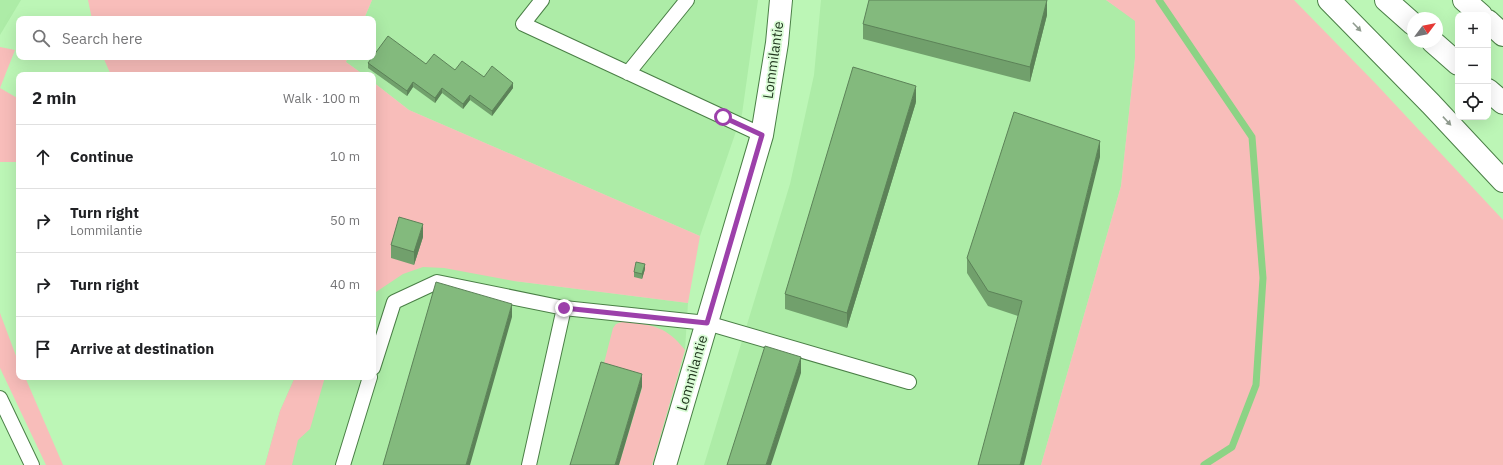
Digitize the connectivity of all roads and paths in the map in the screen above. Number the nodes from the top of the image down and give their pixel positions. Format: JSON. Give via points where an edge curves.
{"nodes":[{"id":1,"x":542,"y":0,"type":"edge"},
{"id":2,"x":687,"y":0,"type":"edge"},
{"id":3,"x":781,"y":0,"type":"edge"},
{"id":4,"x":1329,"y":0,"type":"edge"},
{"id":5,"x":1386,"y":0,"type":"edge"},
{"id":6,"x":1464,"y":0,"type":"edge"},
{"id":7,"x":1478,"y":12,"type":"edge"},
{"id":8,"x":1407,"y":19,"type":"edge"},
{"id":9,"x":1491,"y":24,"type":"edge"},
{"id":10,"x":1503,"y":35,"type":"edge"},
{"id":11,"x":1440,"y":48,"type":"edge"},
{"id":12,"x":1455,"y":61,"type":"edge"},
{"id":13,"x":628,"y":74,"type":"junction"},
{"id":14,"x":1491,"y":93,"type":"edge"},
{"id":15,"x":1503,"y":103,"type":"edge"},
{"id":16,"x":762,"y":135,"type":"junction"},
{"id":17,"x":1503,"y":181,"type":"edge"},
{"id":18,"x":564,"y":308,"type":"junction"},
{"id":19,"x":707,"y":323,"type":"junction"},
{"id":20,"x":376,"y":359,"type":"edge"},
{"id":21,"x":369,"y":380,"type":"edge"},
{"id":22,"x":909,"y":382,"type":"dead end"},
{"id":23,"x":0,"y":398,"type":"edge"},
{"id":24,"x":32,"y":465,"type":"edge"},
{"id":25,"x":342,"y":465,"type":"edge"},
{"id":26,"x":529,"y":465,"type":"edge"},
{"id":27,"x":665,"y":465,"type":"edge"}],
"edges":[{"from":1,"to":13,"type":"lane","via":[[523,24]]},
{"from":2,"to":13,"type":"lane"},
{"from":3,"to":16,"type":"main road","name":"Lommilantie","via":[[777,43]]},
{"from":4,"to":17,"type":"main road","one_way":true},
{"from":5,"to":8,"type":"main road"},
{"from":6,"to":7,"type":"main road"},
{"from":9,"to":10,"type":"main road"},
{"from":11,"to":12,"type":"main road"},
{"from":13,"to":16,"type":"lane"},
{"from":14,"to":15,"type":"main road"},
{"from":16,"to":19,"type":"main road","name":"Lommilantie"},
{"from":18,"to":19,"type":"lane"},
{"from":18,"to":20,"type":"lane","via":[[437,282],[394,302]]},
{"from":18,"to":26,"type":"lane"},
{"from":19,"to":22,"type":"lane"},
{"from":19,"to":27,"type":"main road","name":"Lommilantie"},
{"from":21,"to":25,"type":"lane"},
{"from":23,"to":24,"type":"lane"}]}
